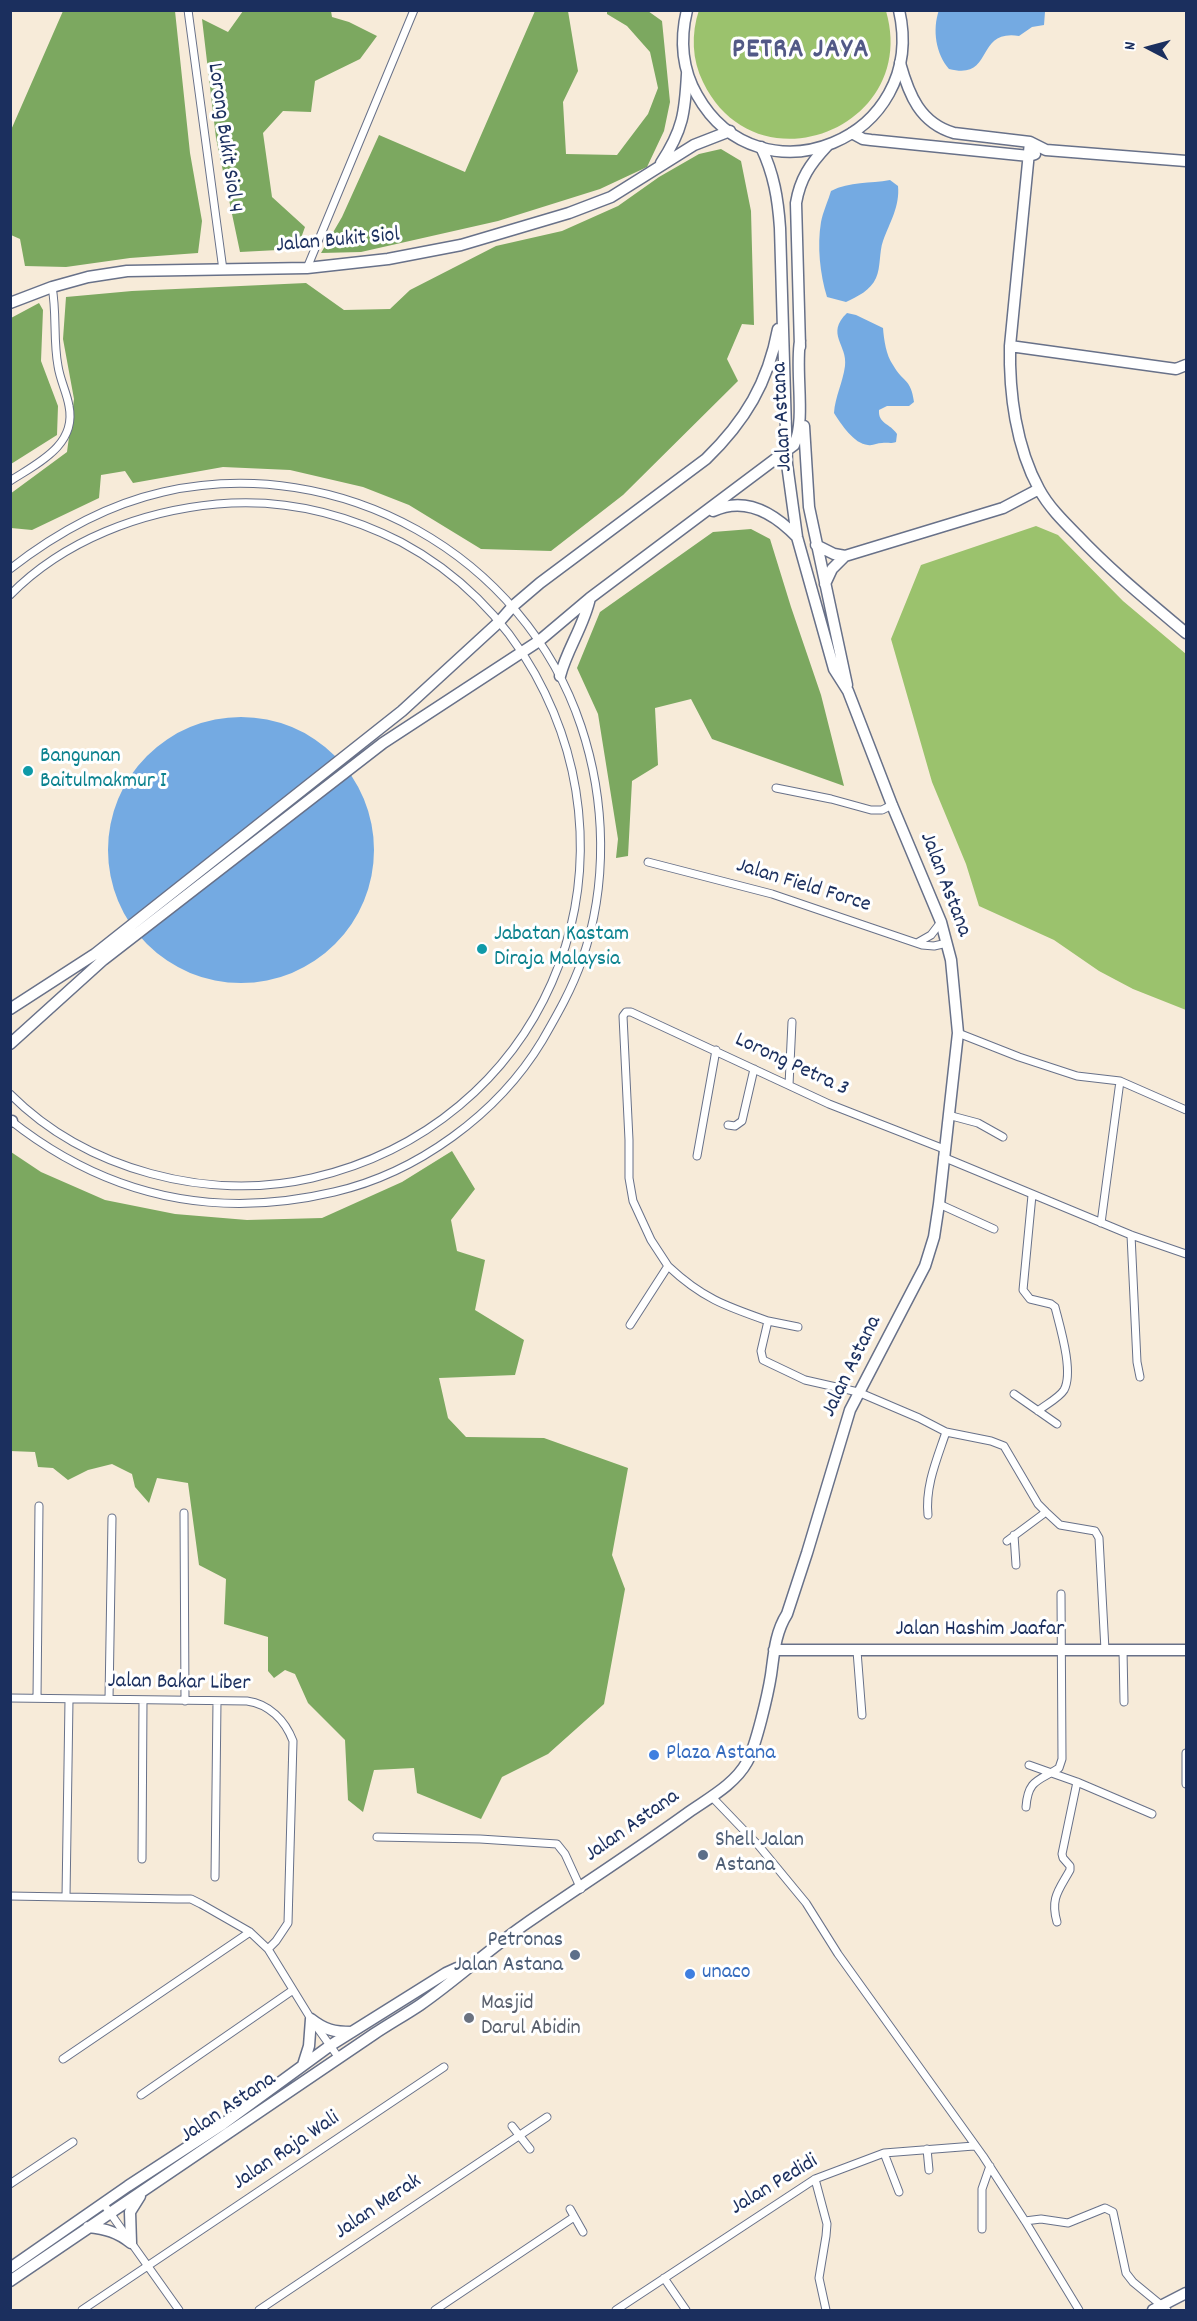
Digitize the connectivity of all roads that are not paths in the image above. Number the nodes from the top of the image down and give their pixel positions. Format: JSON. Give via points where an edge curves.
{"nodes":[{"id":1,"x":188,"y":10,"type":"edge"},
{"id":2,"x":414,"y":10,"type":"edge"},
{"id":3,"x":681,"y":10,"type":"edge"},
{"id":4,"x":687,"y":10,"type":"edge"},
{"id":5,"x":901,"y":10,"type":"edge"},
{"id":6,"x":684,"y":24,"type":"junction"},
{"id":7,"x":900,"y":63,"type":"junction"},
{"id":8,"x":687,"y":73,"type":"junction"},
{"id":9,"x":730,"y":131,"type":"junction"},
{"id":10,"x":852,"y":134,"type":"junction"},
{"id":11,"x":1030,"y":142,"type":"junction"},
{"id":12,"x":827,"y":146,"type":"junction"},
{"id":13,"x":761,"y":147,"type":"junction"},
{"id":14,"x":1046,"y":150,"type":"junction"},
{"id":15,"x":1029,"y":156,"type":"junction"},
{"id":16,"x":1186,"y":161,"type":"edge"},
{"id":17,"x":658,"y":168,"type":"junction"},
{"id":18,"x":307,"y":268,"type":"junction"},
{"id":19,"x":223,"y":270,"type":"junction"},
{"id":20,"x":52,"y":287,"type":"junction"},
{"id":21,"x":10,"y":303,"type":"edge"},
{"id":22,"x":782,"y":304,"type":"junction"},
{"id":23,"x":800,"y":341,"type":"junction"},
{"id":24,"x":1010,"y":346,"type":"junction"},
{"id":25,"x":1186,"y":365,"type":"edge"},
{"id":26,"x":787,"y":451,"type":"junction"},
{"id":27,"x":10,"y":481,"type":"edge"},
{"id":28,"x":1039,"y":489,"type":"junction"},
{"id":29,"x":700,"y":517,"type":"junction"},
{"id":30,"x":797,"y":537,"type":"junction"},
{"id":31,"x":816,"y":545,"type":"junction"},
{"id":32,"x":845,"y":556,"type":"junction"},
{"id":33,"x":10,"y":569,"type":"edge"},
{"id":34,"x":825,"y":586,"type":"junction"},
{"id":35,"x":10,"y":595,"type":"edge"},
{"id":36,"x":590,"y":598,"type":"junction"},
{"id":37,"x":513,"y":606,"type":"junction"},
{"id":38,"x":499,"y":622,"type":"junction"},
{"id":39,"x":1186,"y":633,"type":"edge"},
{"id":40,"x":539,"y":641,"type":"junction"},
{"id":41,"x":522,"y":651,"type":"junction"},
{"id":42,"x":560,"y":676,"type":"junction"},
{"id":43,"x":848,"y":691,"type":"junction"},
{"id":44,"x":776,"y":788,"type":"dead end"},
{"id":45,"x":892,"y":805,"type":"junction"},
{"id":46,"x":648,"y":862,"type":"dead end"},
{"id":47,"x":941,"y":922,"type":"junction"},
{"id":48,"x":917,"y":942,"type":"junction"},
{"id":49,"x":947,"y":943,"type":"junction"},
{"id":50,"x":99,"y":957,"type":"junction"},
{"id":51,"x":10,"y":1009,"type":"edge"},
{"id":52,"x":792,"y":1022,"type":"dead end"},
{"id":53,"x":958,"y":1033,"type":"junction"},
{"id":54,"x":10,"y":1044,"type":"edge"},
{"id":55,"x":716,"y":1050,"type":"junction"},
{"id":56,"x":753,"y":1068,"type":"junction"},
{"id":57,"x":1120,"y":1081,"type":"junction"},
{"id":58,"x":789,"y":1085,"type":"junction"},
{"id":59,"x":10,"y":1094,"type":"edge"},
{"id":60,"x":1186,"y":1110,"type":"edge"},
{"id":61,"x":948,"y":1115,"type":"junction"},
{"id":62,"x":11,"y":1121,"type":"edge"},
{"id":63,"x":728,"y":1125,"type":"dead end"},
{"id":64,"x":1003,"y":1137,"type":"dead end"},
{"id":65,"x":944,"y":1153,"type":"junction"},
{"id":66,"x":697,"y":1156,"type":"dead end"},
{"id":67,"x":1032,"y":1195,"type":"junction"},
{"id":68,"x":939,"y":1204,"type":"junction"},
{"id":69,"x":1101,"y":1222,"type":"junction"},
{"id":70,"x":994,"y":1229,"type":"dead end"},
{"id":71,"x":1131,"y":1235,"type":"junction"},
{"id":72,"x":1186,"y":1254,"type":"edge"},
{"id":73,"x":668,"y":1266,"type":"junction"},
{"id":74,"x":768,"y":1321,"type":"junction"},
{"id":75,"x":630,"y":1324,"type":"dead end"},
{"id":76,"x":798,"y":1327,"type":"dead end"},
{"id":77,"x":1140,"y":1377,"type":"dead end"},
{"id":78,"x":858,"y":1392,"type":"junction"},
{"id":79,"x":1014,"y":1394,"type":"dead end"},
{"id":80,"x":1038,"y":1411,"type":"junction"},
{"id":81,"x":1057,"y":1424,"type":"dead end"},
{"id":82,"x":946,"y":1432,"type":"junction"},
{"id":83,"x":39,"y":1506,"type":"dead end"},
{"id":84,"x":1046,"y":1512,"type":"junction"},
{"id":85,"x":184,"y":1513,"type":"dead end"},
{"id":86,"x":928,"y":1515,"type":"dead end"},
{"id":87,"x":112,"y":1518,"type":"dead end"},
{"id":88,"x":1014,"y":1534,"type":"junction"},
{"id":89,"x":1007,"y":1541,"type":"dead end"},
{"id":90,"x":1017,"y":1565,"type":"dead end"},
{"id":91,"x":1061,"y":1594,"type":"dead end"},
{"id":92,"x":1062,"y":1649,"type":"junction"},
{"id":93,"x":777,"y":1650,"type":"junction"},
{"id":94,"x":1105,"y":1650,"type":"junction"},
{"id":95,"x":1123,"y":1650,"type":"junction"},
{"id":96,"x":1186,"y":1650,"type":"edge"},
{"id":97,"x":857,"y":1651,"type":"junction"},
{"id":98,"x":10,"y":1698,"type":"edge"},
{"id":99,"x":37,"y":1698,"type":"junction"},
{"id":100,"x":109,"y":1699,"type":"junction"},
{"id":101,"x":69,"y":1700,"type":"junction"},
{"id":102,"x":144,"y":1700,"type":"junction"},
{"id":103,"x":184,"y":1701,"type":"junction"},
{"id":104,"x":217,"y":1701,"type":"junction"},
{"id":105,"x":1124,"y":1702,"type":"dead end"},
{"id":106,"x":862,"y":1715,"type":"dead end"},
{"id":107,"x":1186,"y":1753,"type":"edge"},
{"id":108,"x":1029,"y":1765,"type":"dead end"},
{"id":109,"x":1051,"y":1773,"type":"junction"},
{"id":110,"x":1077,"y":1782,"type":"junction"},
{"id":111,"x":1186,"y":1784,"type":"edge"},
{"id":112,"x":711,"y":1796,"type":"junction"},
{"id":113,"x":1026,"y":1807,"type":"dead end"},
{"id":114,"x":1152,"y":1814,"type":"dead end"},
{"id":115,"x":377,"y":1837,"type":"dead end"},
{"id":116,"x":142,"y":1859,"type":"dead end"},
{"id":117,"x":215,"y":1877,"type":"dead end"},
{"id":118,"x":580,"y":1888,"type":"junction"},
{"id":119,"x":10,"y":1896,"type":"edge"},
{"id":120,"x":66,"y":1897,"type":"junction"},
{"id":121,"x":1057,"y":1922,"type":"dead end"},
{"id":122,"x":250,"y":1932,"type":"junction"},
{"id":123,"x":268,"y":1948,"type":"junction"},
{"id":124,"x":468,"y":1967,"type":"junction"},
{"id":125,"x":293,"y":1990,"type":"junction"},
{"id":126,"x":311,"y":2019,"type":"junction"},
{"id":127,"x":352,"y":2032,"type":"junction"},
{"id":128,"x":331,"y":2045,"type":"junction"},
{"id":129,"x":339,"y":2058,"type":"junction"},
{"id":130,"x":63,"y":2059,"type":"dead end"},
{"id":131,"x":444,"y":2067,"type":"dead end"},
{"id":132,"x":302,"y":2068,"type":"junction"},
{"id":133,"x":141,"y":2095,"type":"dead end"},
{"id":134,"x":547,"y":2117,"type":"dead end"},
{"id":135,"x":512,"y":2126,"type":"dead end"},
{"id":136,"x":520,"y":2135,"type":"junction"},
{"id":137,"x":73,"y":2142,"type":"dead end"},
{"id":138,"x":974,"y":2146,"type":"junction"},
{"id":139,"x":530,"y":2149,"type":"dead end"},
{"id":140,"x":927,"y":2149,"type":"junction"},
{"id":141,"x":884,"y":2153,"type":"junction"},
{"id":142,"x":990,"y":2166,"type":"junction"},
{"id":143,"x":929,"y":2170,"type":"dead end"},
{"id":144,"x":815,"y":2179,"type":"junction"},
{"id":145,"x":10,"y":2184,"type":"edge"},
{"id":146,"x":899,"y":2192,"type":"dead end"},
{"id":147,"x":141,"y":2193,"type":"junction"},
{"id":148,"x":103,"y":2203,"type":"junction"},
{"id":149,"x":570,"y":2209,"type":"dead end"},
{"id":150,"x":111,"y":2214,"type":"junction"},
{"id":151,"x":574,"y":2217,"type":"junction"},
{"id":152,"x":1025,"y":2221,"type":"junction"},
{"id":153,"x":88,"y":2227,"type":"junction"},
{"id":154,"x":982,"y":2229,"type":"dead end"},
{"id":155,"x":583,"y":2232,"type":"dead end"},
{"id":156,"x":131,"y":2243,"type":"junction"},
{"id":157,"x":148,"y":2265,"type":"junction"},
{"id":158,"x":10,"y":2268,"type":"edge"},
{"id":159,"x":664,"y":2278,"type":"junction"},
{"id":160,"x":10,"y":2281,"type":"edge"},
{"id":161,"x":1186,"y":2293,"type":"edge"},
{"id":162,"x":1160,"y":2309,"type":"edge"},
{"id":163,"x":82,"y":2310,"type":"edge"},
{"id":164,"x":179,"y":2310,"type":"edge"},
{"id":165,"x":259,"y":2310,"type":"edge"},
{"id":166,"x":435,"y":2310,"type":"edge"},
{"id":167,"x":616,"y":2310,"type":"edge"},
{"id":168,"x":686,"y":2310,"type":"edge"},
{"id":169,"x":826,"y":2310,"type":"edge"},
{"id":170,"x":1079,"y":2310,"type":"edge"}],
"edges":[{"from":1,"to":19,"type":"street","name":"Lorong Bukit Siol 4"},
{"from":2,"to":18,"type":"street"},
{"from":3,"to":6,"type":"street"},
{"from":4,"to":6,"type":"street"},
{"from":5,"to":7,"type":"street"},
{"from":6,"to":8,"type":"street"},
{"from":7,"to":10,"type":"street","via":[[886,99]]},
{"from":7,"to":11,"type":"street","via":[[906,87],[917,107],[944,130]]},
{"from":8,"to":9,"type":"street","via":[[704,106]]},
{"from":8,"to":17,"type":"street","via":[[684,118]]},
{"from":9,"to":13,"type":"street"},
{"from":9,"to":17,"type":"street","name":"Jalan Bukit Siol","via":[[694,145]]},
{"from":10,"to":12,"type":"street"},
{"from":10,"to":15,"type":"street","via":[[871,140]]},
{"from":11,"to":14,"type":"street"},
{"from":11,"to":15,"type":"street"},
{"from":12,"to":13,"type":"street","via":[[790,151]]},
{"from":12,"to":23,"type":"street","name":"Jalan Astana","via":[[801,180],[796,203]]},
{"from":13,"to":22,"type":"street","name":"Jalan Astana","via":[[777,194]]},
{"from":14,"to":15,"type":"street"},
{"from":14,"to":16,"type":"street"},
{"from":15,"to":24,"type":"street"},
{"from":17,"to":18,"type":"street","name":"Jalan Bukit Siol","via":[[611,197],[462,245]]},
{"from":18,"to":19,"type":"street","name":"Jalan Bukit Siol"},
{"from":19,"to":20,"type":"street","name":"Jalan Bukit Siol","via":[[127,271]]},
{"from":20,"to":21,"type":"street","name":"Jalan Bukit Siol"},
{"from":20,"to":27,"type":"street","via":[[55,347],[70,408],[70,429],[59,447]]},
{"from":22,"to":26,"type":"street","name":"Jalan Astana"},
{"from":22,"to":37,"type":"street","via":[[765,375],[742,419],[723,442]]},
{"from":23,"to":26,"type":"street","via":[[799,428],[794,446]]},
{"from":23,"to":31,"type":"street","name":"Jalan Astana","via":[[806,479]]},
{"from":24,"to":25,"type":"street","via":[[1176,369]]},
{"from":24,"to":28,"type":"street","via":[[1013,407]]},
{"from":26,"to":29,"type":"street"},
{"from":26,"to":30,"type":"street","name":"Jalan Astana"},
{"from":28,"to":32,"type":"street","via":[[1003,508]]},
{"from":28,"to":39,"type":"street","via":[[1108,568]]},
{"from":29,"to":30,"type":"street","via":[[722,507],[759,508]]},
{"from":29,"to":36,"type":"street"},
{"from":30,"to":43,"type":"street","name":"Jalan Astana","via":[[834,669]]},
{"from":31,"to":32,"type":"street"},
{"from":31,"to":34,"type":"street","name":"Jalan Astana"},
{"from":32,"to":34,"type":"street","via":[[832,569]]},
{"from":33,"to":37,"type":"street","via":[[75,524],[118,505],[208,484],[255,483],[347,498],[391,515],[449,549]]},
{"from":34,"to":43,"type":"street","name":"Jalan Astana"},
{"from":35,"to":38,"type":"street","via":[[49,563],[119,526],[193,506],[269,503],[344,518],[397,540],[445,570]]},
{"from":36,"to":40,"type":"street"},
{"from":36,"to":42,"type":"street"},
{"from":37,"to":38,"type":"street"},
{"from":37,"to":40,"type":"street"},
{"from":38,"to":41,"type":"street"},
{"from":38,"to":50,"type":"street","via":[[402,711]]},
{"from":40,"to":41,"type":"street"},
{"from":40,"to":42,"type":"street"},
{"from":41,"to":50,"type":"street","via":[[382,743]]},
{"from":41,"to":59,"type":"street","via":[[552,705],[572,763],[581,824],[579,883],[567,941],[545,996],[514,1047],[461,1105],[421,1134],[338,1172],[239,1186],[173,1179],[97,1153],[56,1130]]},
{"from":42,"to":62,"type":"street","via":[[585,737],[596,782],[601,857],[595,909],[582,960],[562,1008],[535,1053],[471,1122],[418,1159],[388,1174],[345,1190],[255,1205],[209,1204],[164,1197],[113,1181],[69,1160]]},
{"from":43,"to":45,"type":"street","name":"Jalan Astana"},
{"from":44,"to":45,"type":"street","via":[[871,810]]},
{"from":45,"to":47,"type":"street","name":"Jalan Astana"},
{"from":46,"to":48,"type":"street","name":"Jalan Field Force","via":[[772,894]]},
{"from":47,"to":48,"type":"street"},
{"from":47,"to":49,"type":"street","name":"Jalan Astana"},
{"from":48,"to":49,"type":"street","name":"Jalan Field Force","via":[[934,946]]},
{"from":49,"to":53,"type":"street","name":"Jalan Astana"},
{"from":50,"to":51,"type":"street"},
{"from":50,"to":54,"type":"street"},
{"from":52,"to":58,"type":"street"},
{"from":53,"to":57,"type":"street","via":[[1077,1076]]},
{"from":53,"to":61,"type":"street","name":"Jalan Astana"},
{"from":55,"to":56,"type":"street","name":"Lorong Petra 3"},
{"from":55,"to":66,"type":"street"},
{"from":55,"to":73,"type":"street","name":"Lorong Petra 3","via":[[632,1012],[623,1016],[628,1178],[633,1201]]},
{"from":56,"to":58,"type":"street","name":"Lorong Petra 3"},
{"from":56,"to":63,"type":"street","via":[[742,1121]]},
{"from":57,"to":60,"type":"street"},
{"from":57,"to":69,"type":"street"},
{"from":58,"to":65,"type":"street","name":"Lorong Petra 3"},
{"from":61,"to":64,"type":"street","via":[[978,1123]]},
{"from":61,"to":65,"type":"street","name":"Jalan Astana"},
{"from":65,"to":67,"type":"street","name":"Lorong Petra 3"},
{"from":65,"to":68,"type":"street","name":"Jalan Astana"},
{"from":67,"to":69,"type":"street","name":"Lorong Petra 3"},
{"from":67,"to":80,"type":"street","via":[[1023,1290],[1029,1299],[1055,1307],[1066,1360],[1064,1390]]},
{"from":68,"to":70,"type":"street"},
{"from":68,"to":78,"type":"street","name":"Jalan Astana","via":[[926,1266]]},
{"from":69,"to":71,"type":"street","name":"Lorong Petra 3"},
{"from":71,"to":72,"type":"street","name":"Lorong Petra 3"},
{"from":71,"to":77,"type":"street"},
{"from":73,"to":74,"type":"street","via":[[688,1285],[721,1305]]},
{"from":73,"to":75,"type":"street"},
{"from":74,"to":76,"type":"street"},
{"from":74,"to":78,"type":"street","via":[[761,1351],[763,1360],[805,1380]]},
{"from":78,"to":82,"type":"street"},
{"from":78,"to":93,"type":"street","name":"Jalan Astana","via":[[781,1623]]},
{"from":79,"to":80,"type":"street"},
{"from":80,"to":81,"type":"street"},
{"from":82,"to":84,"type":"street","via":[[1004,1446]]},
{"from":82,"to":86,"type":"street","via":[[928,1490]]},
{"from":83,"to":99,"type":"street"},
{"from":84,"to":88,"type":"street"},
{"from":84,"to":94,"type":"street","via":[[1060,1525],[1095,1531],[1099,1538]]},
{"from":85,"to":103,"type":"street"},
{"from":87,"to":100,"type":"street"},
{"from":88,"to":89,"type":"street"},
{"from":88,"to":90,"type":"street"},
{"from":91,"to":92,"type":"street"},
{"from":92,"to":94,"type":"street","name":"Jalan Hashim Jaafar"},
{"from":92,"to":97,"type":"street","name":"Jalan Hashim Jaafar"},
{"from":92,"to":109,"type":"street","via":[[1062,1759]]},
{"from":93,"to":97,"type":"street","name":"Jalan Hashim Jaafar"},
{"from":93,"to":112,"type":"street","name":"Jalan Astana","via":[[770,1664],[772,1672],[748,1761]]},
{"from":94,"to":95,"type":"street","name":"Jalan Hashim Jaafar"},
{"from":95,"to":96,"type":"street","name":"Jalan Hashim Jaafar"},
{"from":95,"to":105,"type":"street"},
{"from":97,"to":106,"type":"street"},
{"from":98,"to":99,"type":"street","name":"Jalan Bakar Liber"},
{"from":99,"to":101,"type":"street","name":"Jalan Bakar Liber"},
{"from":100,"to":101,"type":"street","name":"Jalan Bakar Liber"},
{"from":100,"to":102,"type":"street","name":"Jalan Bakar Liber"},
{"from":101,"to":120,"type":"street"},
{"from":102,"to":103,"type":"street","name":"Jalan Bakar Liber"},
{"from":102,"to":116,"type":"street"},
{"from":103,"to":104,"type":"street","name":"Jalan Bakar Liber"},
{"from":104,"to":117,"type":"street"},
{"from":104,"to":123,"type":"street","name":"Jalan Bakar Liber","via":[[259,1703],[288,1727],[293,1741],[288,1923]]},
{"from":107,"to":111,"type":"street"},
{"from":108,"to":109,"type":"street"},
{"from":109,"to":110,"type":"street"},
{"from":109,"to":113,"type":"street","via":[[1035,1781],[1027,1793]]},
{"from":110,"to":114,"type":"street"},
{"from":110,"to":121,"type":"street","via":[[1062,1854],[1070,1870],[1054,1898]]},
{"from":112,"to":118,"type":"street","name":"Jalan Astana"},
{"from":112,"to":138,"type":"street","via":[[806,1903]]},
{"from":115,"to":118,"type":"street","via":[[557,1844]]},
{"from":118,"to":124,"type":"street","name":"Jalan Astana"},
{"from":119,"to":120,"type":"street"},
{"from":120,"to":122,"type":"street","via":[[190,1899]]},
{"from":122,"to":123,"type":"street"},
{"from":122,"to":130,"type":"street"},
{"from":123,"to":125,"type":"street"},
{"from":124,"to":127,"type":"street","name":"Jalan Astana","via":[[446,1973]]},
{"from":124,"to":129,"type":"street","name":"Jalan Astana","via":[[420,2005]]},
{"from":125,"to":126,"type":"street"},
{"from":125,"to":133,"type":"street"},
{"from":126,"to":127,"type":"street","via":[[324,2029]]},
{"from":126,"to":128,"type":"street"},
{"from":126,"to":132,"type":"street"},
{"from":127,"to":128,"type":"street","name":"Jalan Astana"},
{"from":128,"to":129,"type":"street"},
{"from":128,"to":132,"type":"street","name":"Jalan Astana"},
{"from":129,"to":147,"type":"street","name":"Jalan Astana"},
{"from":131,"to":157,"type":"street","name":"Jalan Raja Wali"},
{"from":132,"to":148,"type":"street","name":"Jalan Astana"},
{"from":134,"to":136,"type":"street","name":"Jalan Merak"},
{"from":135,"to":136,"type":"street"},
{"from":136,"to":139,"type":"street"},
{"from":136,"to":165,"type":"street","name":"Jalan Merak"},
{"from":137,"to":145,"type":"street"},
{"from":138,"to":140,"type":"street","name":"Jalan Pedidi"},
{"from":138,"to":142,"type":"street"},
{"from":140,"to":141,"type":"street","name":"Jalan Pedidi"},
{"from":140,"to":143,"type":"street"},
{"from":141,"to":144,"type":"street","name":"Jalan Pedidi"},
{"from":141,"to":146,"type":"street"},
{"from":142,"to":152,"type":"street"},
{"from":142,"to":154,"type":"street","via":[[982,2189]]},
{"from":144,"to":159,"type":"street","name":"Jalan Pedidi"},
{"from":144,"to":169,"type":"street","via":[[827,2224],[819,2278]]},
{"from":147,"to":150,"type":"street","name":"Jalan Astana"},
{"from":147,"to":156,"type":"street","via":[[130,2212]]},
{"from":148,"to":150,"type":"street"},
{"from":148,"to":158,"type":"street","name":"Jalan Astana"},
{"from":149,"to":151,"type":"street"},
{"from":150,"to":153,"type":"street","name":"Jalan Astana"},
{"from":150,"to":156,"type":"street"},
{"from":151,"to":155,"type":"street"},
{"from":151,"to":166,"type":"street"},
{"from":152,"to":162,"type":"street","via":[[1068,2223],[1109,2209],[1113,2212],[1126,2273]]},
{"from":152,"to":170,"type":"street"},
{"from":153,"to":156,"type":"street","via":[[118,2233]]},
{"from":153,"to":160,"type":"street","name":"Jalan Astana"},
{"from":156,"to":157,"type":"street"},
{"from":157,"to":163,"type":"street","name":"Jalan Raja Wali"},
{"from":157,"to":164,"type":"street"},
{"from":159,"to":167,"type":"street","name":"Jalan Pedidi"},
{"from":159,"to":168,"type":"street"},
{"from":161,"to":162,"type":"street"}]}
